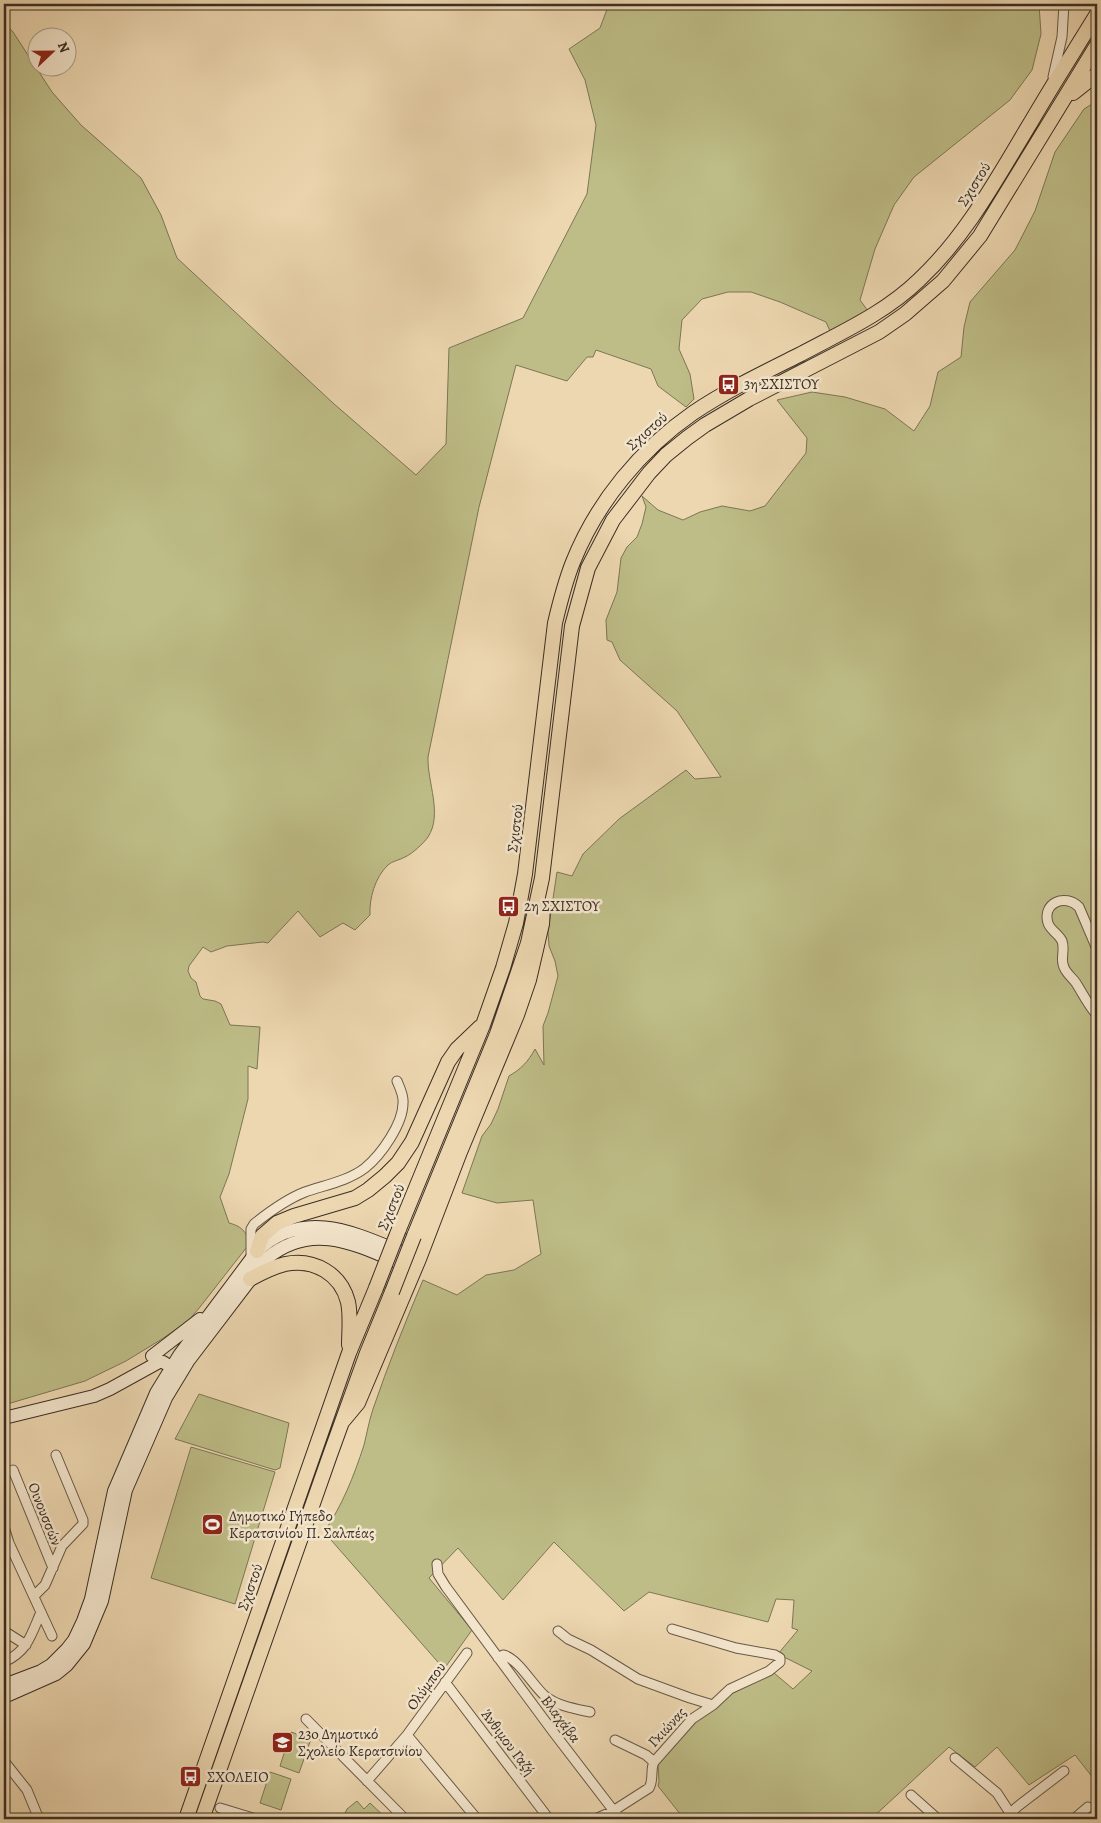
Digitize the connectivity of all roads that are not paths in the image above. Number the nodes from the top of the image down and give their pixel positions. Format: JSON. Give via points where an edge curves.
{"nodes":[{"id":1,"x":1064,"y":4,"type":"edge"},
{"id":2,"x":1097,"y":14,"type":"edge"},
{"id":3,"x":1097,"y":46,"type":"edge"},
{"id":4,"x":1097,"y":74,"type":"edge"},
{"id":5,"x":1048,"y":93,"type":"junction"},
{"id":6,"x":1062,"y":102,"type":"junction"},
{"id":7,"x":542,"y":878,"type":"junction"},
{"id":8,"x":1097,"y":949,"type":"edge"},
{"id":9,"x":1097,"y":1015,"type":"edge"},
{"id":10,"x":483,"y":1025,"type":"junction"},
{"id":11,"x":398,"y":1081,"type":"dead end"},
{"id":12,"x":254,"y":1255,"type":"junction"},
{"id":13,"x":416,"y":1264,"type":"junction"},
{"id":14,"x":250,"y":1279,"type":"junction"},
{"id":15,"x":216,"y":1307,"type":"junction"},
{"id":16,"x":349,"y":1353,"type":"junction"},
{"id":17,"x":180,"y":1354,"type":"junction"},
{"id":18,"x":152,"y":1356,"type":"junction"},
{"id":19,"x":171,"y":1367,"type":"junction"},
{"id":20,"x":133,"y":1376,"type":"junction"},
{"id":21,"x":156,"y":1393,"type":"junction"},
{"id":22,"x":4,"y":1418,"type":"edge"},
{"id":23,"x":343,"y":1421,"type":"junction"},
{"id":24,"x":56,"y":1455,"type":"dead end"},
{"id":25,"x":13,"y":1470,"type":"dead end"},
{"id":26,"x":4,"y":1527,"type":"edge"},
{"id":27,"x":6,"y":1545,"type":"edge"},
{"id":28,"x":437,"y":1564,"type":"dead end"},
{"id":29,"x":53,"y":1568,"type":"junction"},
{"id":30,"x":34,"y":1596,"type":"junction"},
{"id":31,"x":40,"y":1612,"type":"junction"},
{"id":32,"x":672,"y":1629,"type":"dead end"},
{"id":33,"x":4,"y":1631,"type":"edge"},
{"id":34,"x":558,"y":1631,"type":"dead end"},
{"id":35,"x":52,"y":1636,"type":"dead end"},
{"id":36,"x":26,"y":1645,"type":"junction"},
{"id":37,"x":467,"y":1652,"type":"dead end"},
{"id":38,"x":498,"y":1658,"type":"junction"},
{"id":39,"x":4,"y":1662,"type":"edge"},
{"id":40,"x":445,"y":1682,"type":"junction"},
{"id":41,"x":4,"y":1685,"type":"edge"},
{"id":42,"x":4,"y":1696,"type":"edge"},
{"id":43,"x":713,"y":1705,"type":"junction"},
{"id":44,"x":590,"y":1712,"type":"dead end"},
{"id":45,"x":306,"y":1719,"type":"dead end"},
{"id":46,"x":407,"y":1735,"type":"junction"},
{"id":47,"x":614,"y":1740,"type":"dead end"},
{"id":48,"x":956,"y":1758,"type":"dead end"},
{"id":49,"x":4,"y":1761,"type":"edge"},
{"id":50,"x":654,"y":1762,"type":"junction"},
{"id":51,"x":1064,"y":1770,"type":"dead end"},
{"id":52,"x":368,"y":1781,"type":"junction"},
{"id":53,"x":912,"y":1795,"type":"dead end"},
{"id":54,"x":1088,"y":1807,"type":"dead end"},
{"id":55,"x":220,"y":1808,"type":"dead end"},
{"id":56,"x":613,"y":1811,"type":"junction"},
{"id":57,"x":1010,"y":1817,"type":"edge"},
{"id":58,"x":39,"y":1819,"type":"edge"},
{"id":59,"x":186,"y":1819,"type":"edge"},
{"id":60,"x":202,"y":1819,"type":"edge"},
{"id":61,"x":256,"y":1819,"type":"edge"},
{"id":62,"x":404,"y":1819,"type":"edge"},
{"id":63,"x":476,"y":1819,"type":"edge"},
{"id":64,"x":549,"y":1819,"type":"edge"},
{"id":65,"x":595,"y":1819,"type":"edge"},
{"id":66,"x":620,"y":1819,"type":"edge"},
{"id":67,"x":938,"y":1819,"type":"edge"},
{"id":68,"x":1074,"y":1819,"type":"edge"}],
"edges":[{"from":1,"to":5,"type":"street","via":[[1059,54]]},
{"from":2,"to":5,"type":"main road","name":"Σχιστού"},
{"from":3,"to":6,"type":"main road","name":"Σχιστού"},
{"from":4,"to":6,"type":"main road"},
{"from":5,"to":10,"type":"main road","name":"Σχιστού","via":[[966,227],[951,248],[917,283],[870,318],[695,412],[655,443],[599,511],[573,562],[555,623],[525,874],[512,938]]},
{"from":6,"to":7,"type":"main road","name":"Σχιστού","via":[[980,236],[965,257],[929,294],[879,332],[749,399],[693,434],[649,473],[613,520],[588,568],[572,626]]},
{"from":7,"to":13,"type":"main road","via":[[544,910],[529,980]]},
{"from":7,"to":23,"type":"main road","name":"Σχιστού","bridge":true,"via":[[528,943],[506,1008],[367,1353]]},
{"from":8,"to":9,"type":"street","via":[[1075,903],[1063,900],[1052,905],[1047,920],[1062,941],[1063,965]]},
{"from":10,"to":12,"type":"main road","via":[[448,1062],[412,1142],[398,1163],[355,1198],[277,1223],[262,1236]]},
{"from":10,"to":16,"type":"main road","name":"Σχιστού","bridge":true},
{"from":11,"to":12,"type":"street","via":[[404,1103],[400,1119],[379,1153],[366,1168],[303,1193],[254,1224],[251,1229]]},
{"from":12,"to":13,"type":"main road","via":[[270,1240],[283,1234],[302,1228],[330,1227],[351,1232]]},
{"from":12,"to":15,"type":"main road"},
{"from":13,"to":14,"type":"main road","via":[[327,1238],[311,1238],[276,1252]]},
{"from":13,"to":23,"type":"main road","via":[[358,1403]]},
{"from":14,"to":16,"type":"main road","via":[[276,1267],[296,1263],[315,1266],[329,1273],[339,1282],[348,1302]]},
{"from":14,"to":42,"type":"main road","via":[[189,1360],[166,1398],[126,1490],[102,1601],[84,1644],[56,1674]]},
{"from":15,"to":17,"type":"main road"},
{"from":15,"to":18,"type":"main road"},
{"from":16,"to":59,"type":"main road","name":"Σχιστού"},
{"from":17,"to":18,"type":"main road","via":[[169,1349]]},
{"from":17,"to":19,"type":"main road"},
{"from":18,"to":20,"type":"main road"},
{"from":19,"to":20,"type":"main road","via":[[159,1362]]},
{"from":19,"to":21,"type":"main road"},
{"from":20,"to":21,"type":"main road","via":[[148,1375]]},
{"from":20,"to":22,"type":"main road","via":[[94,1396]]},
{"from":21,"to":41,"type":"main road","via":[[114,1491],[91,1599],[79,1630],[51,1665]]},
{"from":23,"to":60,"type":"main road","name":"Σχιστού"},
{"from":24,"to":29,"type":"street","via":[[83,1524],[62,1546]]},
{"from":25,"to":29,"type":"street","name":"Οινουσσών"},
{"from":26,"to":27,"type":"street"},
{"from":27,"to":30,"type":"street"},
{"from":28,"to":38,"type":"street","name":"Βλαχάβα","via":[[438,1574]]},
{"from":29,"to":30,"type":"street"},
{"from":30,"to":31,"type":"street"},
{"from":31,"to":35,"type":"street"},
{"from":31,"to":36,"type":"street"},
{"from":32,"to":43,"type":"street","via":[[780,1658],[780,1662],[769,1671],[730,1689]]},
{"from":33,"to":36,"type":"street"},
{"from":34,"to":43,"type":"street","name":"Γκιώνας","via":[[638,1679]]},
{"from":36,"to":39,"type":"street"},
{"from":37,"to":40,"type":"street","name":"Ολύμπου"},
{"from":38,"to":44,"type":"street","via":[[503,1655],[512,1659],[547,1698]]},
{"from":38,"to":56,"type":"street","name":"Βλαχάβα"},
{"from":40,"to":46,"type":"street","name":"Ολύμπου"},
{"from":40,"to":64,"type":"street","name":"Άνθιμου Γαζή"},
{"from":43,"to":50,"type":"street","name":"Γκιώνας","via":[[692,1720]]},
{"from":45,"to":52,"type":"street"},
{"from":46,"to":52,"type":"street","name":"Ολύμπου"},
{"from":46,"to":63,"type":"street"},
{"from":47,"to":50,"type":"street"},
{"from":48,"to":57,"type":"street","via":[[997,1793]]},
{"from":49,"to":58,"type":"street","via":[[27,1790]]},
{"from":50,"to":56,"type":"street","name":"Γκιώνας","via":[[652,1784]]},
{"from":51,"to":57,"type":"street"},
{"from":52,"to":62,"type":"street"},
{"from":53,"to":67,"type":"street"},
{"from":54,"to":68,"type":"street"},
{"from":55,"to":61,"type":"street"},
{"from":56,"to":65,"type":"street","name":"Γκιώνας"},
{"from":56,"to":66,"type":"street","name":"Βλαχάβα"}]}
